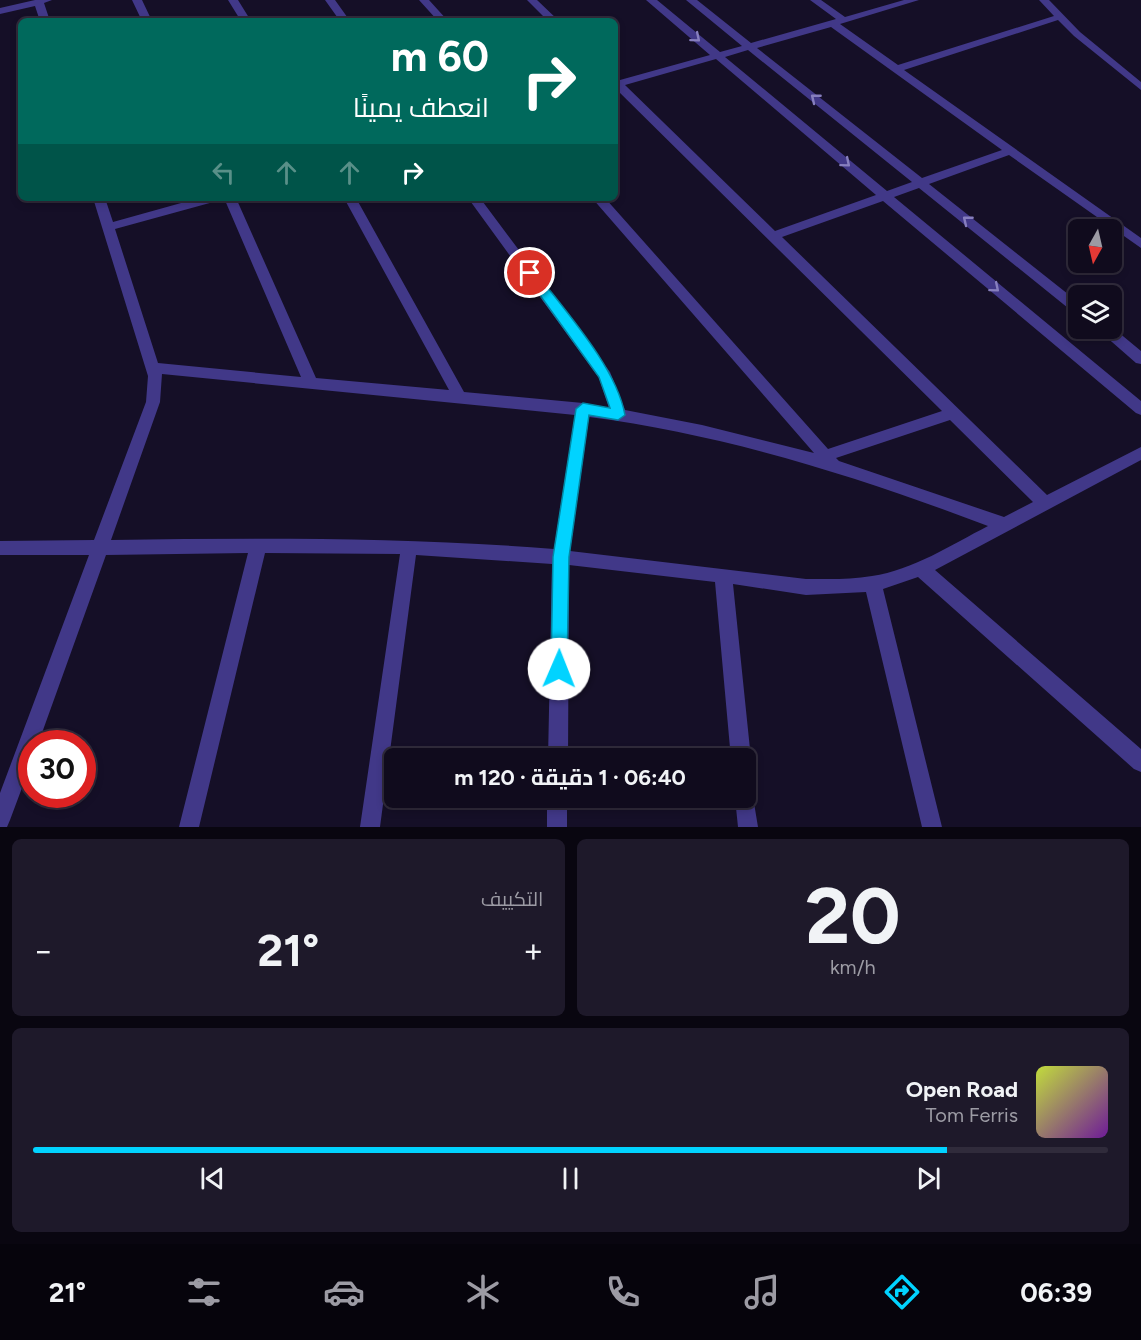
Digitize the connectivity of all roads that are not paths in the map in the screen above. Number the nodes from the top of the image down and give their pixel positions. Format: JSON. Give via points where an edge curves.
{"nodes":[{"id":1,"x":137,"y":0,"type":"edge"},
{"id":2,"x":233,"y":0,"type":"edge"},
{"id":3,"x":330,"y":0,"type":"edge"},
{"id":4,"x":424,"y":0,"type":"edge"},
{"id":5,"x":532,"y":0,"type":"edge"},
{"id":6,"x":651,"y":0,"type":"edge"},
{"id":7,"x":692,"y":0,"type":"edge"},
{"id":8,"x":815,"y":0,"type":"edge"},
{"id":9,"x":914,"y":0,"type":"edge"},
{"id":10,"x":1044,"y":0,"type":"edge"},
{"id":11,"x":43,"y":1,"type":"edge"},
{"id":12,"x":0,"y":11,"type":"edge"},
{"id":13,"x":1059,"y":17,"type":"junction"},
{"id":14,"x":45,"y":18,"type":"edge"},
{"id":15,"x":146,"y":18,"type":"edge"},
{"id":16,"x":244,"y":18,"type":"edge"},
{"id":17,"x":343,"y":18,"type":"edge"},
{"id":18,"x":440,"y":18,"type":"edge"},
{"id":19,"x":551,"y":18,"type":"edge"},
{"id":20,"x":838,"y":22,"type":"junction"},
{"id":21,"x":750,"y":46,"type":"junction"},
{"id":22,"x":717,"y":56,"type":"junction"},
{"id":23,"x":896,"y":69,"type":"junction"},
{"id":24,"x":618,"y":82,"type":"edge"},
{"id":25,"x":618,"y":85,"type":"edge"},
{"id":26,"x":1141,"y":87,"type":"edge"},
{"id":27,"x":1011,"y":152,"type":"junction"},
{"id":28,"x":921,"y":183,"type":"junction"},
{"id":29,"x":885,"y":196,"type":"junction"},
{"id":30,"x":100,"y":201,"type":"edge"},
{"id":31,"x":202,"y":201,"type":"edge"},
{"id":32,"x":231,"y":201,"type":"edge"},
{"id":33,"x":353,"y":201,"type":"edge"},
{"id":34,"x":476,"y":201,"type":"edge"},
{"id":35,"x":601,"y":201,"type":"edge"},
{"id":36,"x":108,"y":228,"type":"junction"},
{"id":37,"x":772,"y":236,"type":"junction"},
{"id":38,"x":1141,"y":244,"type":"edge"},
{"id":39,"x":1068,"y":301,"type":"edge"},
{"id":40,"x":1116,"y":339,"type":"edge"},
{"id":41,"x":1141,"y":359,"type":"edge"},
{"id":42,"x":154,"y":368,"type":"junction"},
{"id":43,"x":311,"y":383,"type":"junction"},
{"id":44,"x":460,"y":397,"type":"junction"},
{"id":45,"x":583,"y":409,"type":"junction"},
{"id":46,"x":1141,"y":409,"type":"edge"},
{"id":47,"x":953,"y":413,"type":"junction"},
{"id":48,"x":618,"y":415,"type":"junction"},
{"id":49,"x":1141,"y":453,"type":"edge"},
{"id":50,"x":828,"y":460,"type":"junction"},
{"id":51,"x":1045,"y":503,"type":"junction"},
{"id":52,"x":1005,"y":525,"type":"junction"},
{"id":53,"x":258,"y":545,"type":"junction"},
{"id":54,"x":409,"y":547,"type":"junction"},
{"id":55,"x":0,"y":548,"type":"edge"},
{"id":56,"x":99,"y":549,"type":"junction"},
{"id":57,"x":561,"y":557,"type":"junction"},
{"id":58,"x":921,"y":568,"type":"junction"},
{"id":59,"x":723,"y":575,"type":"junction"},
{"id":60,"x":873,"y":584,"type":"junction"},
{"id":61,"x":558,"y":748,"type":"edge"},
{"id":62,"x":740,"y":748,"type":"edge"},
{"id":63,"x":1141,"y":762,"type":"edge"},
{"id":64,"x":557,"y":808,"type":"edge"},
{"id":65,"x":747,"y":808,"type":"edge"},
{"id":66,"x":0,"y":820,"type":"edge"},
{"id":67,"x":189,"y":827,"type":"edge"},
{"id":68,"x":370,"y":827,"type":"edge"},
{"id":69,"x":557,"y":827,"type":"edge"},
{"id":70,"x":748,"y":827,"type":"edge"},
{"id":71,"x":932,"y":827,"type":"edge"}],
"edges":[{"from":1,"to":15,"type":"street"},
{"from":2,"to":16,"type":"street"},
{"from":3,"to":17,"type":"street"},
{"from":4,"to":18,"type":"street"},
{"from":5,"to":19,"type":"street"},
{"from":6,"to":22,"type":"street","one_way":true},
{"from":7,"to":21,"type":"street"},
{"from":8,"to":20,"type":"street"},
{"from":9,"to":20,"type":"street"},
{"from":10,"to":13,"type":"street"},
{"from":11,"to":12,"type":"street"},
{"from":11,"to":14,"type":"street"},
{"from":13,"to":23,"type":"street"},
{"from":13,"to":26,"type":"street"},
{"from":20,"to":21,"type":"street"},
{"from":20,"to":23,"type":"street"},
{"from":21,"to":22,"type":"street"},
{"from":28,"to":21,"type":"street","one_way":true},
{"from":22,"to":24,"type":"street"},
{"from":22,"to":29,"type":"street","one_way":true},
{"from":23,"to":27,"type":"street"},
{"from":25,"to":37,"type":"street"},
{"from":27,"to":28,"type":"street"},
{"from":27,"to":38,"type":"street"},
{"from":28,"to":29,"type":"street"},
{"from":39,"to":28,"type":"street","one_way":true},
{"from":29,"to":37,"type":"street"},
{"from":29,"to":46,"type":"street","one_way":true},
{"from":30,"to":36,"type":"street"},
{"from":31,"to":36,"type":"street"},
{"from":32,"to":43,"type":"street"},
{"from":33,"to":44,"type":"street"},
{"from":34,"to":48,"type":"street","via":[[599,366],[610,386]]},
{"from":35,"to":50,"type":"street"},
{"from":36,"to":42,"type":"street"},
{"from":37,"to":47,"type":"street"},
{"from":40,"to":41,"type":"street"},
{"from":42,"to":43,"type":"street"},
{"from":42,"to":56,"type":"street","via":[[153,402]]},
{"from":43,"to":44,"type":"street"},
{"from":44,"to":45,"type":"street"},
{"from":45,"to":48,"type":"street"},
{"from":45,"to":57,"type":"street"},
{"from":47,"to":50,"type":"street"},
{"from":47,"to":51,"type":"street"},
{"from":48,"to":50,"type":"street"},
{"from":49,"to":51,"type":"street"},
{"from":50,"to":52,"type":"street"},
{"from":51,"to":52,"type":"street"},
{"from":52,"to":58,"type":"street"},
{"from":53,"to":54,"type":"street"},
{"from":53,"to":56,"type":"street"},
{"from":53,"to":67,"type":"street"},
{"from":54,"to":57,"type":"street"},
{"from":54,"to":68,"type":"street"},
{"from":55,"to":56,"type":"street"},
{"from":56,"to":66,"type":"street"},
{"from":57,"to":59,"type":"street"},
{"from":57,"to":61,"type":"street"},
{"from":58,"to":60,"type":"street"},
{"from":58,"to":63,"type":"street"},
{"from":59,"to":60,"type":"street","via":[[806,587]]},
{"from":59,"to":62,"type":"street"},
{"from":60,"to":71,"type":"street"},
{"from":64,"to":69,"type":"street"},
{"from":65,"to":70,"type":"street"}]}
